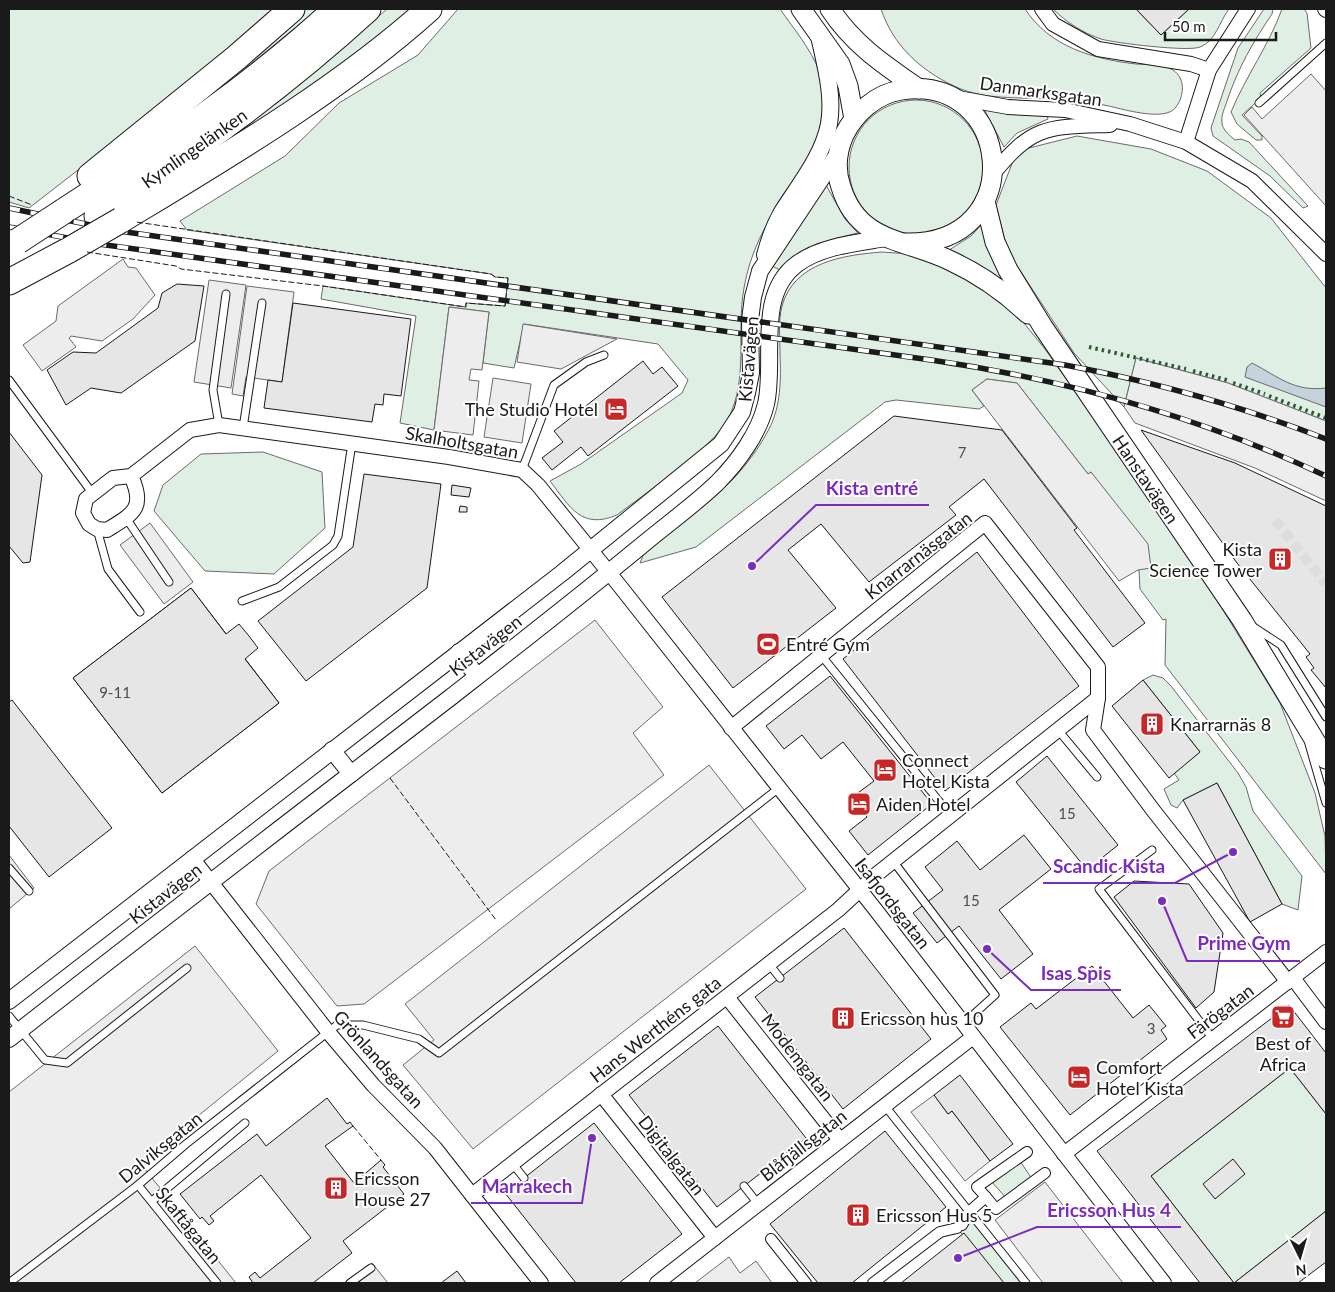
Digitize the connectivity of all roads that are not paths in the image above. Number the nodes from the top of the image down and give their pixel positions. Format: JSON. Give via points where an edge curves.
{"nodes":[{"id":1,"x":292,"y":9,"type":"edge"},
{"id":2,"x":336,"y":9,"type":"edge"},
{"id":3,"x":368,"y":9,"type":"edge"},
{"id":4,"x":430,"y":9,"type":"edge"},
{"id":5,"x":801,"y":9,"type":"edge"},
{"id":6,"x":830,"y":9,"type":"edge"},
{"id":7,"x":1042,"y":9,"type":"edge"},
{"id":8,"x":1248,"y":9,"type":"edge"},
{"id":9,"x":818,"y":33,"type":"junction"},
{"id":10,"x":1326,"y":43,"type":"edge"},
{"id":11,"x":1210,"y":70,"type":"junction"},
{"id":12,"x":918,"y":89,"type":"junction"},
{"id":13,"x":947,"y":95,"type":"junction"},
{"id":14,"x":1259,"y":103,"type":"dead end"},
{"id":15,"x":854,"y":119,"type":"junction"},
{"id":16,"x":1130,"y":124,"type":"junction"},
{"id":17,"x":1186,"y":142,"type":"junction"},
{"id":18,"x":839,"y":152,"type":"junction"},
{"id":19,"x":993,"y":174,"type":"junction"},
{"id":20,"x":985,"y":201,"type":"junction"},
{"id":21,"x":56,"y":209,"type":"junction"},
{"id":22,"x":109,"y":218,"type":"junction"},
{"id":23,"x":886,"y":238,"type":"junction"},
{"id":24,"x":12,"y":242,"type":"edge"},
{"id":25,"x":905,"y":244,"type":"junction"},
{"id":26,"x":59,"y":248,"type":"junction"},
{"id":27,"x":1326,"y":254,"type":"edge"},
{"id":28,"x":760,"y":271,"type":"junction"},
{"id":29,"x":9,"y":273,"type":"edge"},
{"id":30,"x":9,"y":282,"type":"edge"},
{"id":31,"x":226,"y":294,"type":"dead end"},
{"id":32,"x":262,"y":303,"type":"dead end"},
{"id":33,"x":1043,"y":327,"type":"junction"},
{"id":34,"x":604,"y":355,"type":"dead end"},
{"id":35,"x":9,"y":380,"type":"edge"},
{"id":36,"x":219,"y":425,"type":"junction"},
{"id":37,"x":243,"y":428,"type":"junction"},
{"id":38,"x":352,"y":443,"type":"junction"},
{"id":39,"x":522,"y":470,"type":"junction"},
{"id":40,"x":131,"y":476,"type":"junction"},
{"id":41,"x":94,"y":494,"type":"junction"},
{"id":42,"x":126,"y":518,"type":"junction"},
{"id":43,"x":97,"y":529,"type":"junction"},
{"id":44,"x":590,"y":549,"type":"junction"},
{"id":45,"x":608,"y":572,"type":"junction"},
{"id":46,"x":168,"y":582,"type":"dead end"},
{"id":47,"x":242,"y":600,"type":"dead end"},
{"id":48,"x":140,"y":612,"type":"dead end"},
{"id":49,"x":1242,"y":620,"type":"junction"},
{"id":50,"x":459,"y":652,"type":"junction"},
{"id":51,"x":821,"y":655,"type":"junction"},
{"id":52,"x":478,"y":676,"type":"junction"},
{"id":53,"x":1098,"y":698,"type":"junction"},
{"id":54,"x":1326,"y":717,"type":"edge"},
{"id":55,"x":1302,"y":720,"type":"junction"},
{"id":56,"x":731,"y":728,"type":"junction"},
{"id":57,"x":1058,"y":730,"type":"junction"},
{"id":58,"x":332,"y":750,"type":"junction"},
{"id":59,"x":1326,"y":759,"type":"edge"},
{"id":60,"x":351,"y":774,"type":"junction"},
{"id":61,"x":1097,"y":777,"type":"dead end"},
{"id":62,"x":779,"y":788,"type":"junction"},
{"id":63,"x":1326,"y":802,"type":"edge"},
{"id":64,"x":951,"y":816,"type":"junction"},
{"id":65,"x":1152,"y":850,"type":"dead end"},
{"id":66,"x":192,"y":858,"type":"junction"},
{"id":67,"x":893,"y":861,"type":"junction"},
{"id":68,"x":9,"y":868,"type":"edge"},
{"id":69,"x":211,"y":882,"type":"junction"},
{"id":70,"x":859,"y":889,"type":"junction"},
{"id":71,"x":29,"y":891,"type":"dead end"},
{"id":72,"x":1326,"y":952,"type":"edge"},
{"id":73,"x":769,"y":964,"type":"junction"},
{"id":74,"x":188,"y":968,"type":"dead end"},
{"id":75,"x":780,"y":978,"type":"dead end"},
{"id":76,"x":1291,"y":980,"type":"junction"},
{"id":77,"x":726,"y":997,"type":"junction"},
{"id":78,"x":9,"y":1001,"type":"edge"},
{"id":79,"x":9,"y":1016,"type":"edge"},
{"id":80,"x":1326,"y":1022,"type":"edge"},
{"id":81,"x":963,"y":1024,"type":"junction"},
{"id":82,"x":14,"y":1034,"type":"edge"},
{"id":83,"x":329,"y":1034,"type":"junction"},
{"id":84,"x":973,"y":1037,"type":"junction"},
{"id":85,"x":1213,"y":1039,"type":"junction"},
{"id":86,"x":600,"y":1094,"type":"junction"},
{"id":87,"x":885,"y":1106,"type":"junction"},
{"id":88,"x":246,"y":1123,"type":"dead end"},
{"id":89,"x":840,"y":1140,"type":"junction"},
{"id":90,"x":1027,"y":1152,"type":"dead end"},
{"id":91,"x":1064,"y":1154,"type":"junction"},
{"id":92,"x":512,"y":1163,"type":"junction"},
{"id":93,"x":1045,"y":1173,"type":"dead end"},
{"id":94,"x":524,"y":1178,"type":"dead end"},
{"id":95,"x":138,"y":1185,"type":"junction"},
{"id":96,"x":744,"y":1186,"type":"dead end"},
{"id":97,"x":472,"y":1195,"type":"junction"},
{"id":98,"x":986,"y":1198,"type":"junction"},
{"id":99,"x":152,"y":1201,"type":"junction"},
{"id":100,"x":758,"y":1204,"type":"junction"},
{"id":101,"x":970,"y":1211,"type":"junction"},
{"id":102,"x":715,"y":1238,"type":"junction"},
{"id":103,"x":771,"y":1239,"type":"dead end"},
{"id":104,"x":371,"y":1268,"type":"dead end"},
{"id":105,"x":9,"y":1283,"type":"edge"},
{"id":106,"x":217,"y":1283,"type":"edge"},
{"id":107,"x":350,"y":1283,"type":"edge"},
{"id":108,"x":540,"y":1283,"type":"edge"},
{"id":109,"x":657,"y":1283,"type":"edge"},
{"id":110,"x":806,"y":1283,"type":"edge"},
{"id":111,"x":873,"y":1283,"type":"edge"},
{"id":112,"x":1026,"y":1283,"type":"edge"},
{"id":113,"x":1163,"y":1283,"type":"edge"}],
"edges":[{"from":1,"to":21,"type":"highway"},
{"from":2,"to":21,"type":"highway","name":"Kymlingelänken","via":[[264,71],[207,114],[151,154]]},
{"from":3,"to":22,"type":"highway","name":"Kymlingelänken","via":[[319,54]]},
{"from":4,"to":22,"type":"highway","via":[[342,79],[186,181]]},
{"from":5,"to":9,"type":"main road"},
{"from":6,"to":12,"type":"main road","name":"Hanstavägen","via":[[868,54]]},
{"from":7,"to":11,"type":"street","via":[[1053,24],[1098,49]]},
{"from":8,"to":11,"type":"street"},
{"from":9,"to":15,"type":"main road","via":[[840,64]]},
{"from":9,"to":28,"type":"street","via":[[827,71],[829,124],[807,175],[772,232]]},
{"from":10,"to":14,"type":"lane"},
{"from":11,"to":17,"type":"street"},
{"from":12,"to":13,"type":"main road","name":"Hanstavägen"},
{"from":12,"to":15,"type":"main road","name":"Hanstavägen","via":[[900,90],[883,96]]},
{"from":13,"to":16,"type":"street","name":"Danmarksgatan","via":[[1008,106],[1065,110]]},
{"from":13,"to":19,"type":"main road","name":"Hanstavägen","via":[[973,114],[983,127],[993,157]]},
{"from":15,"to":18,"type":"main road","name":"Hanstavägen"},
{"from":16,"to":17,"type":"street","name":"Danmarksgatan"},
{"from":16,"to":19,"type":"street","name":"Danmarksgatan","via":[[1049,129],[1021,142]]},
{"from":17,"to":27,"type":"street","name":"Danmarksgatan","via":[[1252,181]]},
{"from":18,"to":23,"type":"main road","name":"Hanstavägen","via":[[839,182],[847,203],[860,221]]},
{"from":18,"to":28,"type":"street","name":"Kistavägen"},
{"from":19,"to":20,"type":"main road","name":"Hanstavägen"},
{"from":20,"to":25,"type":"main road","name":"Hanstavägen","via":[[976,214],[952,235],[937,241]]},
{"from":20,"to":33,"type":"main road","name":"Hanstavägen","via":[[995,242]]},
{"from":21,"to":24,"type":"highway","name":"Kymlingelänken","bridge":true},
{"from":22,"to":26,"type":"highway","name":"Kymlingelänken"},
{"from":23,"to":25,"type":"main road","name":"Hanstavägen"},
{"from":23,"to":45,"type":"street","name":"Kistavägen","via":[[811,255],[782,278],[770,318],[770,374],[765,408],[747,446],[717,483]]},
{"from":25,"to":33,"type":"main road","name":"Hanstavägen","via":[[950,260],[976,275],[1011,298]]},
{"from":26,"to":29,"type":"highway","name":"Kymlingelänken"},
{"from":26,"to":30,"type":"highway"},
{"from":28,"to":44,"type":"street","name":"Kistavägen","via":[[753,297],[751,373],[742,412],[733,428],[706,457]]},
{"from":31,"to":36,"type":"lane","via":[[213,390]]},
{"from":32,"to":37,"type":"lane"},
{"from":33,"to":49,"type":"main road","name":"Hanstavägen"},
{"from":34,"to":39,"type":"lane","via":[[586,362],[554,386]]},
{"from":35,"to":41,"type":"lane"},
{"from":36,"to":37,"type":"street","name":"Skalholtsgatan"},
{"from":36,"to":40,"type":"street","name":"Skalholtsgatan","via":[[190,430]]},
{"from":37,"to":38,"type":"street","name":"Skalholtsgatan"},
{"from":38,"to":39,"type":"street","name":"Skalholtsgatan"},
{"from":38,"to":47,"type":"lane","via":[[338,536],[333,545],[279,587]]},
{"from":39,"to":44,"type":"street","name":"Skalholtsgatan"},
{"from":40,"to":41,"type":"street","name":"Skalholtsgatan","via":[[113,478]]},
{"from":40,"to":42,"type":"street","via":[[139,501]]},
{"from":41,"to":43,"type":"street","name":"Skalholtsgatan","via":[[86,499],[83,513],[89,524]]},
{"from":42,"to":43,"type":"street","via":[[107,530]]},
{"from":42,"to":46,"type":"lane"},
{"from":43,"to":48,"type":"lane","via":[[108,569]]},
{"from":44,"to":45,"type":"street","name":"Isafjordsgatan"},
{"from":44,"to":50,"type":"street","name":"Kistavägen"},
{"from":45,"to":52,"type":"street","name":"Kistavägen"},
{"from":45,"to":56,"type":"street","name":"Isafjordsgatan"},
{"from":49,"to":54,"type":"lane","via":[[1281,645]]},
{"from":49,"to":55,"type":"main road","name":"Hanstavägen"},
{"from":50,"to":52,"type":"street"},
{"from":50,"to":58,"type":"street","name":"Kistavägen"},
{"from":51,"to":53,"type":"street","name":"Knarrarnäsgatan","via":[[985,523],[1098,667]]},
{"from":51,"to":56,"type":"street","name":"Knarrarnäsgatan"},
{"from":51,"to":64,"type":"lane"},
{"from":52,"to":60,"type":"street","name":"Kistavägen"},
{"from":53,"to":57,"type":"street"},
{"from":53,"to":76,"type":"street","name":"Knarrarnäsgatan","via":[[1093,730],[1153,810]]},
{"from":55,"to":59,"type":"main road","name":"Hanstavägen"},
{"from":55,"to":63,"type":"lane"},
{"from":56,"to":62,"type":"street","name":"Isafjordsgatan"},
{"from":57,"to":61,"type":"lane"},
{"from":57,"to":64,"type":"street"},
{"from":58,"to":60,"type":"street"},
{"from":58,"to":66,"type":"street","name":"Kistavägen"},
{"from":60,"to":69,"type":"street","name":"Kistavägen"},
{"from":62,"to":70,"type":"street","name":"Isafjordsgatan"},
{"from":62,"to":83,"type":"lane","name":"Dalviksgatan","via":[[439,1053],[420,1038],[363,1025],[337,1025]]},
{"from":64,"to":67,"type":"street"},
{"from":65,"to":85,"type":"lane","via":[[1099,889]]},
{"from":66,"to":69,"type":"street","name":"Grönlandsgatan"},
{"from":66,"to":78,"type":"street","name":"Kistavägen"},
{"from":67,"to":70,"type":"street"},
{"from":67,"to":81,"type":"lane","via":[[994,995]]},
{"from":68,"to":71,"type":"lane"},
{"from":69,"to":82,"type":"street","name":"Kistavägen"},
{"from":69,"to":83,"type":"street","name":"Grönlandsgatan"},
{"from":70,"to":73,"type":"street","name":"Hans Werthéns gata","via":[[838,910]]},
{"from":70,"to":81,"type":"street","name":"Isafjordsgatan"},
{"from":72,"to":76,"type":"street","name":"Färögatan"},
{"from":73,"to":75,"type":"lane"},
{"from":73,"to":77,"type":"street","name":"Hans Werthéns gata"},
{"from":74,"to":82,"type":"lane","via":[[67,1063],[45,1060]]},
{"from":76,"to":80,"type":"street","name":"Knarrarnäsgatan"},
{"from":76,"to":85,"type":"street","name":"Färögatan"},
{"from":77,"to":86,"type":"street","name":"Hans Werthéns gata"},
{"from":77,"to":89,"type":"street","name":"Modemgatan"},
{"from":79,"to":82,"type":"lane"},
{"from":81,"to":84,"type":"street","name":"Isafjordsgatan"},
{"from":83,"to":95,"type":"lane","name":"Dalviksgatan"},
{"from":83,"to":97,"type":"street","name":"Grönlandsgatan","via":[[373,1085],[435,1148]]},
{"from":84,"to":87,"type":"street","name":"Blåfjällsgatan"},
{"from":84,"to":91,"type":"street","name":"Isafjordsgatan"},
{"from":85,"to":91,"type":"street","name":"Färögatan"},
{"from":86,"to":92,"type":"street","name":"Hans Werthéns gata"},
{"from":86,"to":102,"type":"street","name":"Digitalgatan"},
{"from":87,"to":89,"type":"street","name":"Blåfjällsgatan"},
{"from":87,"to":101,"type":"lane"},
{"from":88,"to":99,"type":"lane"},
{"from":89,"to":100,"type":"street","name":"Blåfjällsgatan"},
{"from":90,"to":98,"type":"street","via":[[977,1187]]},
{"from":91,"to":113,"type":"street","name":"Isafjordsgatan"},
{"from":92,"to":94,"type":"lane"},
{"from":92,"to":97,"type":"street","name":"Hans Werthéns gata"},
{"from":93,"to":98,"type":"street","via":[[996,1209]]},
{"from":95,"to":99,"type":"lane","name":"Skaftågatan"},
{"from":95,"to":105,"type":"lane","name":"Dalviksgatan"},
{"from":96,"to":100,"type":"lane"},
{"from":97,"to":108,"type":"street","name":"Grönlandsgatan"},
{"from":98,"to":101,"type":"street"},
{"from":99,"to":106,"type":"lane","name":"Skaftågatan"},
{"from":100,"to":102,"type":"street","name":"Blåfjällsgatan"},
{"from":101,"to":111,"type":"street","via":[[960,1227],[940,1232]]},
{"from":101,"to":112,"type":"lane"},
{"from":102,"to":109,"type":"street","name":"Blåfjällsgatan"},
{"from":103,"to":110,"type":"street"},
{"from":104,"to":107,"type":"lane"}]}
